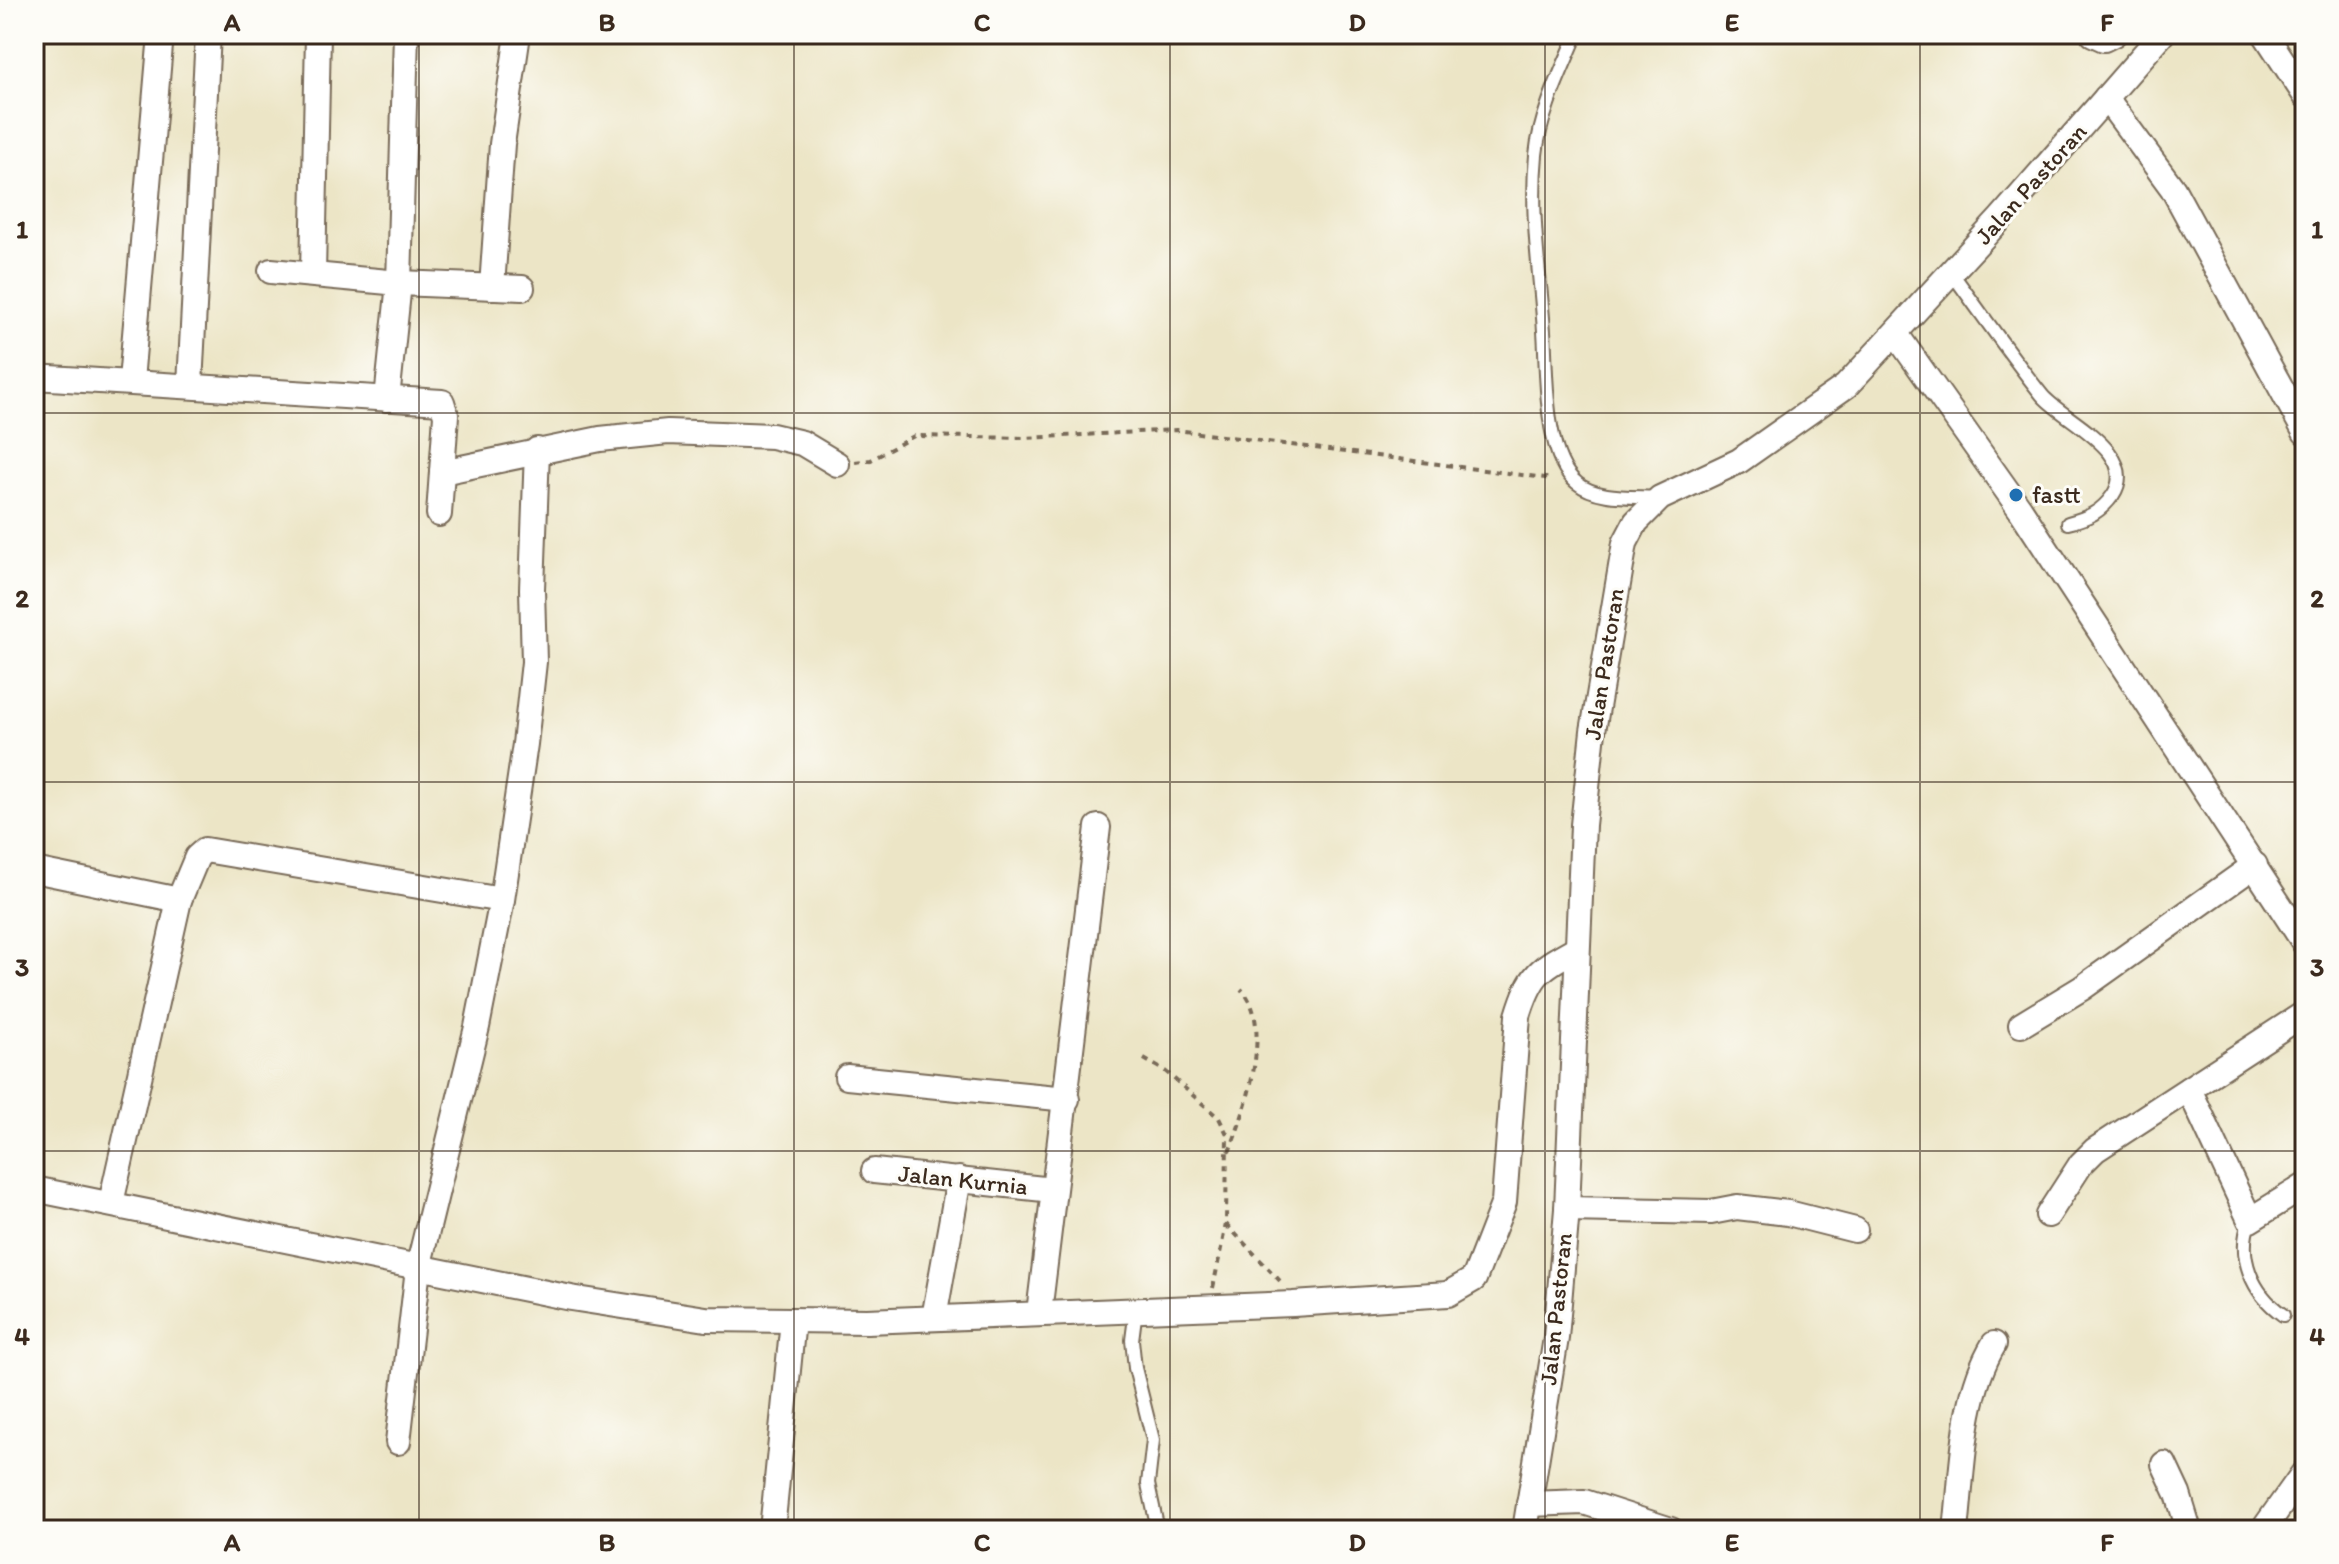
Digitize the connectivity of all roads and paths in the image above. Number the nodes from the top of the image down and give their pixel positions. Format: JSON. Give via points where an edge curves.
{"nodes":[{"id":1,"x":161,"y":34,"type":"edge"},
{"id":2,"x":208,"y":34,"type":"edge"},
{"id":3,"x":318,"y":34,"type":"edge"},
{"id":4,"x":406,"y":34,"type":"edge"},
{"id":5,"x":518,"y":34,"type":"edge"},
{"id":6,"x":1577,"y":34,"type":"edge"},
{"id":7,"x":2093,"y":34,"type":"edge"},
{"id":8,"x":2114,"y":34,"type":"edge"},
{"id":9,"x":2162,"y":34,"type":"edge"},
{"id":10,"x":2265,"y":34,"type":"edge"},
{"id":11,"x":2305,"y":95,"type":"edge"},
{"id":12,"x":2106,"y":98,"type":"junction"},
{"id":13,"x":271,"y":271,"type":"dead end"},
{"id":14,"x":1951,"y":272,"type":"junction"},
{"id":15,"x":313,"y":274,"type":"junction"},
{"id":16,"x":399,"y":283,"type":"junction"},
{"id":17,"x":492,"y":287,"type":"junction"},
{"id":18,"x":522,"y":288,"type":"dead end"},
{"id":19,"x":1896,"y":334,"type":"junction"},
{"id":20,"x":34,"y":377,"type":"edge"},
{"id":21,"x":131,"y":381,"type":"junction"},
{"id":22,"x":190,"y":385,"type":"junction"},
{"id":23,"x":387,"y":399,"type":"junction"},
{"id":24,"x":2305,"y":432,"type":"edge"},
{"id":25,"x":537,"y":450,"type":"junction"},
{"id":26,"x":837,"y":464,"type":"joint"},
{"id":27,"x":442,"y":472,"type":"junction"},
{"id":28,"x":1576,"y":483,"type":"junction"},
{"id":29,"x":1660,"y":498,"type":"junction"},
{"id":30,"x":439,"y":514,"type":"dead end"},
{"id":31,"x":2068,"y":523,"type":"dead end"},
{"id":32,"x":1098,"y":827,"type":"dead end"},
{"id":33,"x":2255,"y":865,"type":"junction"},
{"id":34,"x":34,"y":870,"type":"edge"},
{"id":35,"x":179,"y":900,"type":"junction"},
{"id":36,"x":502,"y":900,"type":"junction"},
{"id":37,"x":2305,"y":944,"type":"edge"},
{"id":38,"x":1577,"y":948,"type":"junction"},
{"id":39,"x":1241,"y":989,"type":"dead end"},
{"id":40,"x":2305,"y":1013,"type":"edge"},
{"id":41,"x":2021,"y":1025,"type":"dead end"},
{"id":42,"x":1144,"y":1059,"type":"dead end"},
{"id":43,"x":847,"y":1077,"type":"dead end"},
{"id":44,"x":2189,"y":1089,"type":"junction"},
{"id":45,"x":1067,"y":1099,"type":"junction"},
{"id":46,"x":1228,"y":1155,"type":"junction"},
{"id":47,"x":874,"y":1171,"type":"dead end"},
{"id":48,"x":959,"y":1179,"type":"junction"},
{"id":49,"x":2305,"y":1186,"type":"edge"},
{"id":50,"x":34,"y":1189,"type":"edge"},
{"id":51,"x":1053,"y":1190,"type":"junction"},
{"id":52,"x":111,"y":1203,"type":"junction"},
{"id":53,"x":1567,"y":1209,"type":"junction"},
{"id":54,"x":2048,"y":1215,"type":"dead end"},
{"id":55,"x":2250,"y":1220,"type":"junction"},
{"id":56,"x":1226,"y":1224,"type":"junction"},
{"id":57,"x":1855,"y":1230,"type":"dead end"},
{"id":58,"x":418,"y":1268,"type":"junction"},
{"id":59,"x":1293,"y":1304,"type":"junction"},
{"id":60,"x":1212,"y":1307,"type":"junction"},
{"id":61,"x":1136,"y":1309,"type":"junction"},
{"id":62,"x":1039,"y":1313,"type":"junction"},
{"id":63,"x":2283,"y":1315,"type":"dead end"},
{"id":64,"x":934,"y":1318,"type":"junction"},
{"id":65,"x":793,"y":1320,"type":"junction"},
{"id":66,"x":1994,"y":1344,"type":"dead end"},
{"id":67,"x":398,"y":1442,"type":"dead end"},
{"id":68,"x":2164,"y":1464,"type":"dead end"},
{"id":69,"x":2305,"y":1471,"type":"edge"},
{"id":70,"x":1529,"y":1504,"type":"junction"},
{"id":71,"x":772,"y":1530,"type":"edge"},
{"id":72,"x":1158,"y":1530,"type":"edge"},
{"id":73,"x":1525,"y":1530,"type":"edge"},
{"id":74,"x":1671,"y":1530,"type":"edge"},
{"id":75,"x":1956,"y":1530,"type":"edge"},
{"id":76,"x":2189,"y":1530,"type":"edge"},
{"id":77,"x":2263,"y":1530,"type":"edge"}],
"edges":[{"from":1,"to":21,"type":"street"},
{"from":2,"to":22,"type":"street"},
{"from":3,"to":15,"type":"street"},
{"from":4,"to":16,"type":"street"},
{"from":5,"to":17,"type":"street","via":[[502,144]]},
{"from":6,"to":28,"type":"lane","via":[[1555,85],[1536,152],[1533,224],[1544,392],[1559,451]]},
{"from":7,"to":8,"type":"street","via":[[2104,39]]},
{"from":9,"to":12,"type":"street","name":"Jalan Pastoran"},
{"from":10,"to":11,"type":"street"},
{"from":12,"to":14,"type":"street","name":"Jalan Pastoran"},
{"from":12,"to":24,"type":"street","via":[[2173,189]]},
{"from":13,"to":15,"type":"street"},
{"from":14,"to":19,"type":"street","name":"Jalan Pastoran"},
{"from":14,"to":31,"type":"lane","via":[[2045,399],[2103,445],[2117,469],[2116,489],[2103,509]]},
{"from":15,"to":16,"type":"street"},
{"from":16,"to":17,"type":"street"},
{"from":16,"to":23,"type":"street"},
{"from":17,"to":18,"type":"street"},
{"from":19,"to":29,"type":"street","name":"Jalan Pastoran","via":[[1846,386],[1785,432],[1739,461]]},
{"from":19,"to":33,"type":"street","via":[[2020,509]]},
{"from":20,"to":21,"type":"street"},
{"from":21,"to":22,"type":"street"},
{"from":22,"to":23,"type":"street"},
{"from":23,"to":27,"type":"street","via":[[442,402]]},
{"from":25,"to":26,"type":"street","via":[[668,432],[745,434],[802,443]]},
{"from":25,"to":27,"type":"street"},
{"from":25,"to":36,"type":"street","via":[[534,662]]},
{"from":26,"to":28,"type":"path","via":[[871,460],[914,436],[1026,438],[1176,430]]},
{"from":27,"to":30,"type":"street"},
{"from":28,"to":29,"type":"lane","via":[[1601,493]]},
{"from":29,"to":38,"type":"street","name":"Jalan Pastoran","via":[[1636,522],[1625,543],[1613,597],[1591,747]]},
{"from":32,"to":45,"type":"street"},
{"from":33,"to":37,"type":"street"},
{"from":33,"to":41,"type":"street"},
{"from":34,"to":35,"type":"street"},
{"from":35,"to":36,"type":"street","via":[[197,857],[217,850]]},
{"from":35,"to":52,"type":"street"},
{"from":36,"to":58,"type":"street"},
{"from":38,"to":53,"type":"street","name":"Jalan Pastoran"},
{"from":38,"to":59,"type":"street","via":[[1540,968],[1525,993],[1518,1016],[1504,1202],[1474,1279],[1448,1294]]},
{"from":39,"to":46,"type":"path","via":[[1257,1015],[1258,1046],[1243,1118]]},
{"from":40,"to":44,"type":"street"},
{"from":42,"to":46,"type":"path","via":[[1219,1118]]},
{"from":43,"to":45,"type":"street"},
{"from":44,"to":54,"type":"street","via":[[2095,1150]]},
{"from":44,"to":55,"type":"street"},
{"from":45,"to":51,"type":"street"},
{"from":46,"to":56,"type":"path"},
{"from":47,"to":48,"type":"street","name":"Jalan Kurnia"},
{"from":48,"to":51,"type":"street","name":"Jalan Kurnia"},
{"from":48,"to":64,"type":"street"},
{"from":49,"to":55,"type":"street"},
{"from":50,"to":52,"type":"street"},
{"from":51,"to":62,"type":"street"},
{"from":52,"to":58,"type":"street"},
{"from":53,"to":57,"type":"street","via":[[1680,1213],[1737,1207]]},
{"from":53,"to":70,"type":"street","name":"Jalan Pastoran","via":[[1556,1338]]},
{"from":55,"to":63,"type":"lane","via":[[2244,1235],[2249,1270],[2268,1304]]},
{"from":56,"to":59,"type":"path","via":[[1279,1276]]},
{"from":56,"to":60,"type":"path"},
{"from":58,"to":65,"type":"street","via":[[706,1319]]},
{"from":58,"to":67,"type":"street"},
{"from":59,"to":60,"type":"street"},
{"from":60,"to":61,"type":"street"},
{"from":61,"to":62,"type":"street"},
{"from":61,"to":72,"type":"lane","via":[[1132,1340],[1153,1440],[1148,1484]]},
{"from":62,"to":64,"type":"street"},
{"from":64,"to":65,"type":"street"},
{"from":65,"to":71,"type":"street"},
{"from":66,"to":75,"type":"street","via":[[1982,1363],[1974,1399]]},
{"from":68,"to":76,"type":"street"},
{"from":69,"to":77,"type":"street"},
{"from":70,"to":73,"type":"street","name":"Jalan Pastoran"},
{"from":70,"to":74,"type":"street","via":[[1584,1502]]}]}
